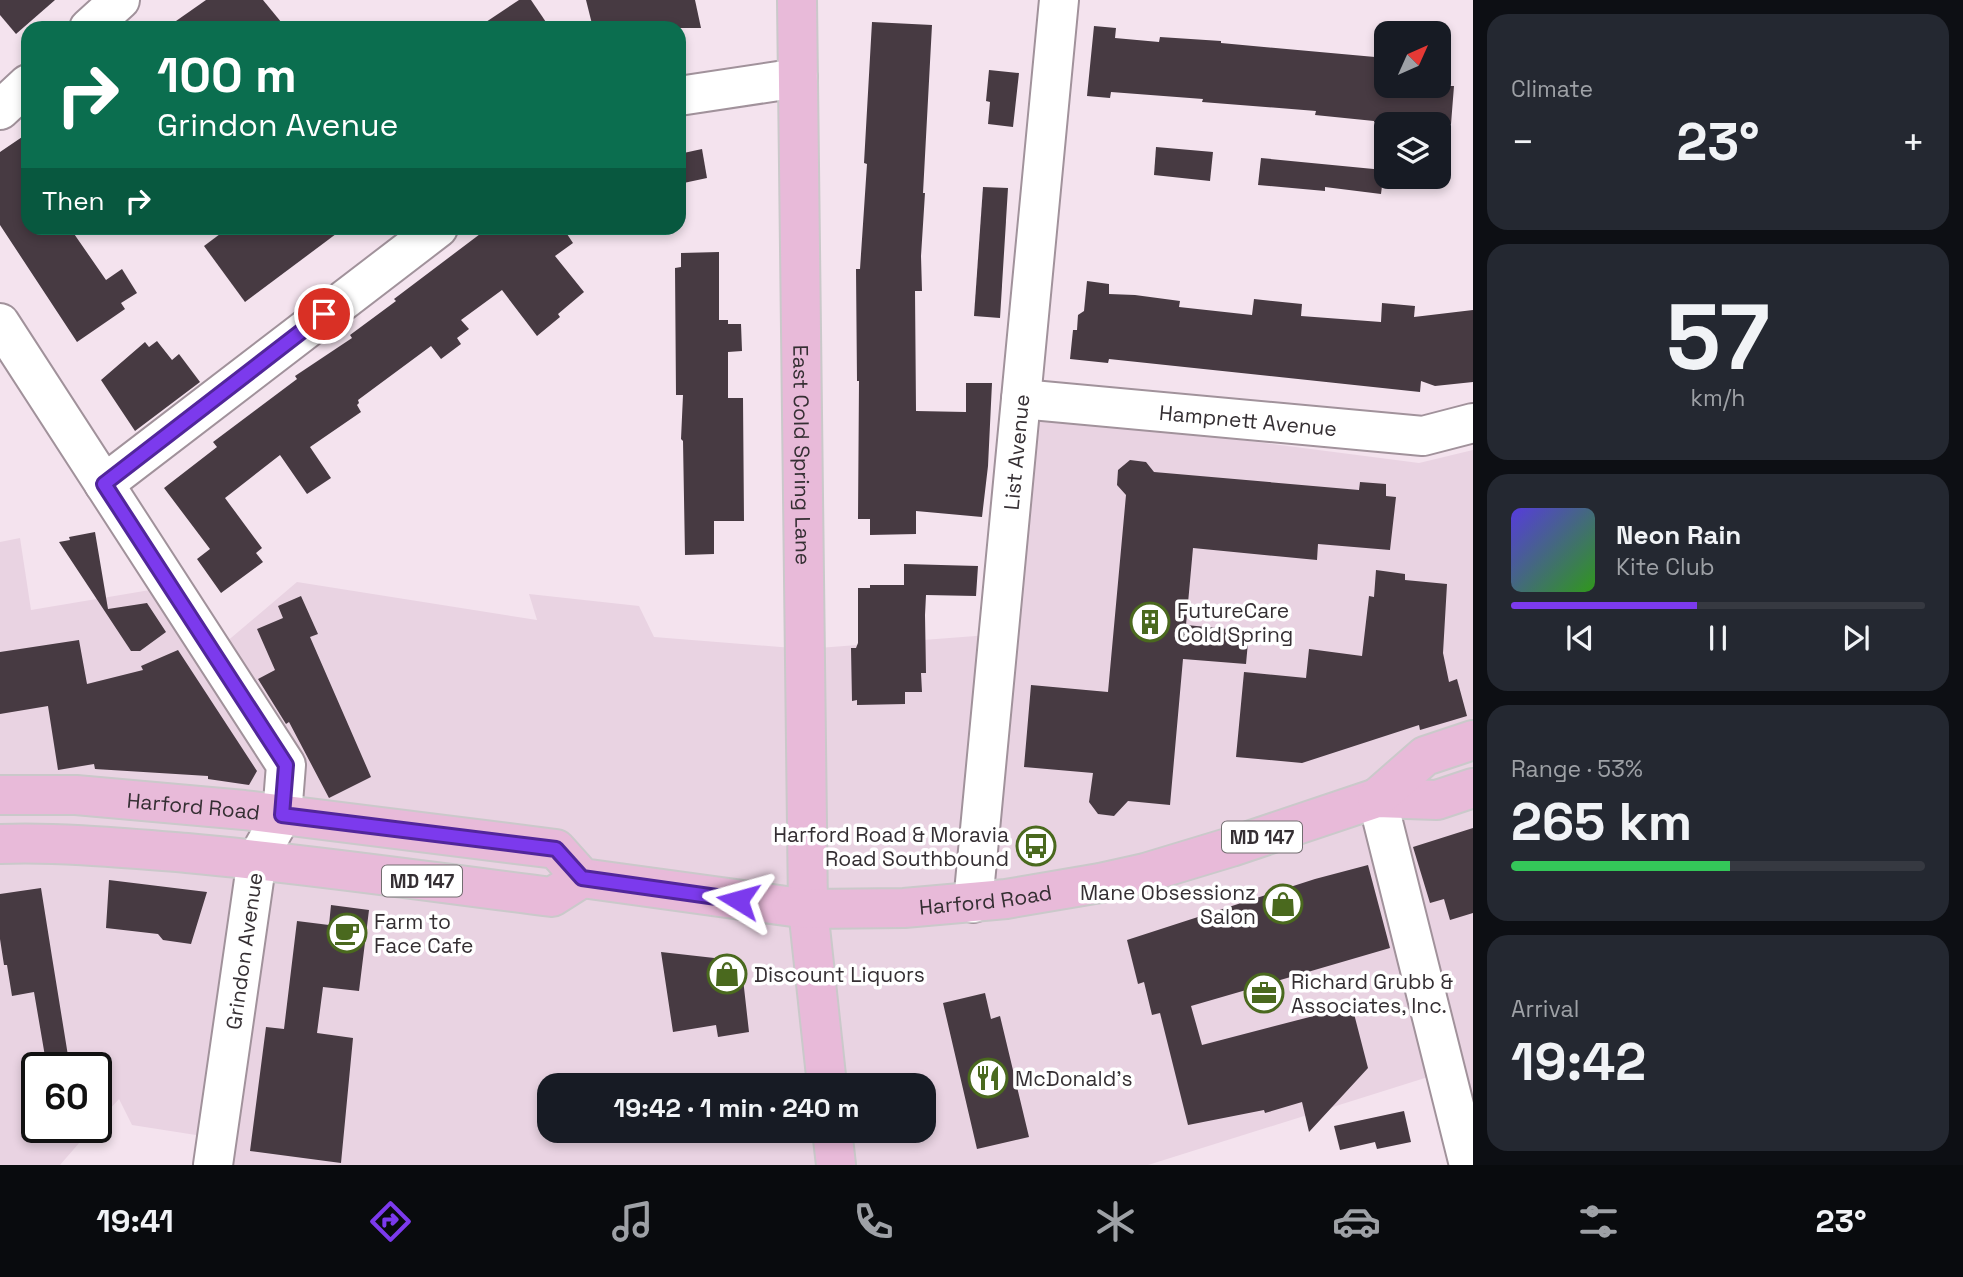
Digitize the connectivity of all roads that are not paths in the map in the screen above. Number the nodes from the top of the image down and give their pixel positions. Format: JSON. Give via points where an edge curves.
{"nodes":[{"id":1,"x":120,"y":0,"type":"edge"},
{"id":2,"x":797,"y":0,"type":"edge"},
{"id":3,"x":1059,"y":0,"type":"edge"},
{"id":4,"x":97,"y":21,"type":"edge"},
{"id":5,"x":798,"y":78,"type":"junction"},
{"id":6,"x":21,"y":90,"type":"edge"},
{"id":7,"x":686,"y":95,"type":"edge"},
{"id":8,"x":0,"y":110,"type":"edge"},
{"id":9,"x":429,"y":235,"type":"edge"},
{"id":10,"x":0,"y":323,"type":"edge"},
{"id":11,"x":1021,"y":398,"type":"junction"},
{"id":12,"x":1473,"y":423,"type":"edge"},
{"id":13,"x":104,"y":484,"type":"junction"},
{"id":14,"x":1473,"y":740,"type":"edge"},
{"id":15,"x":1473,"y":788,"type":"edge"},
{"id":16,"x":0,"y":796,"type":"edge"},
{"id":17,"x":1377,"y":797,"type":"junction"},
{"id":18,"x":282,"y":815,"type":"junction"},
{"id":19,"x":0,"y":844,"type":"edge"},
{"id":20,"x":257,"y":859,"type":"junction"},
{"id":21,"x":582,"y":878,"type":"junction"},
{"id":22,"x":973,"y":903,"type":"junction"},
{"id":23,"x":808,"y":909,"type":"junction"},
{"id":24,"x":826,"y":1073,"type":"edge"},
{"id":25,"x":833,"y":1143,"type":"edge"},
{"id":26,"x":213,"y":1165,"type":"edge"},
{"id":27,"x":836,"y":1165,"type":"edge"},
{"id":28,"x":1469,"y":1165,"type":"edge"}],
"edges":[{"from":1,"to":4,"type":"street"},
{"from":2,"to":5,"type":"main road","name":"East Cold Spring Lane"},
{"from":3,"to":11,"type":"street","name":"List Avenue"},
{"from":5,"to":7,"type":"street"},
{"from":5,"to":23,"type":"main road","name":"East Cold Spring Lane"},
{"from":6,"to":8,"type":"street"},
{"from":9,"to":13,"type":"street"},
{"from":10,"to":13,"type":"street","name":"Grindon Avenue"},
{"from":11,"to":12,"type":"street","name":"Hampnett Avenue","via":[[1423,436]]},
{"from":11,"to":22,"type":"street","name":"List Avenue"},
{"from":13,"to":18,"type":"street","name":"Grindon Avenue","via":[[286,765]]},
{"from":14,"to":17,"type":"main road","name":"Harford Road","number":"MD 147","via":[[1425,756]]},
{"from":15,"to":17,"type":"main road","name":"Harford Road","number":"MD 147","via":[[1437,800]]},
{"from":16,"to":18,"type":"main road","name":"Harford Road","number":"MD 147","via":[[76,795]]},
{"from":17,"to":22,"type":"main road","name":"Harford Road","number":"MD 147","via":[[1145,873]]},
{"from":17,"to":28,"type":"street"},
{"from":18,"to":20,"type":"street","name":"Grindon Avenue"},
{"from":18,"to":21,"type":"main road","name":"Harford Road","number":"MD 147","via":[[556,849]]},
{"from":19,"to":20,"type":"main road","number":"MD 147","via":[[91,845]]},
{"from":20,"to":21,"type":"main road","number":"MD 147","via":[[552,897]]},
{"from":20,"to":26,"type":"street","name":"Grindon Avenue"},
{"from":21,"to":23,"type":"main road","name":"Harford Road","number":"MD 147"},
{"from":22,"to":23,"type":"main road","name":"Harford Road","number":"MD 147"},
{"from":23,"to":24,"type":"main road","name":"East Cold Spring Lane"},
{"from":25,"to":27,"type":"main road"}]}
